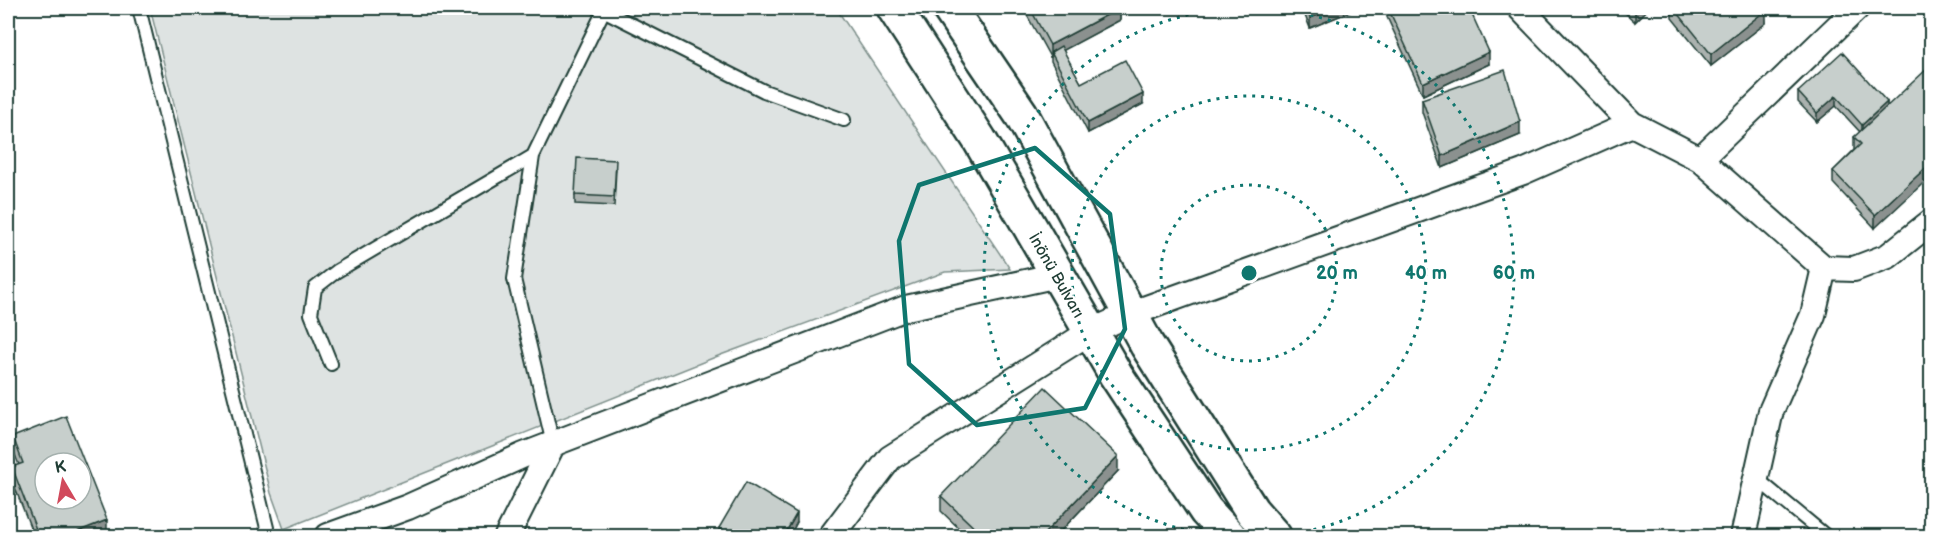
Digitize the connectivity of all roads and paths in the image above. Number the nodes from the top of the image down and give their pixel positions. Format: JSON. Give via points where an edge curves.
{"nodes":[{"id":1,"x":139,"y":8,"type":"edge"},
{"id":2,"x":894,"y":8,"type":"edge"},
{"id":3,"x":949,"y":8,"type":"edge"},
{"id":4,"x":1520,"y":8,"type":"edge"},
{"id":5,"x":1857,"y":8,"type":"edge"},
{"id":6,"x":604,"y":9,"type":"edge"},
{"id":7,"x":844,"y":120,"type":"dead end"},
{"id":8,"x":1632,"y":124,"type":"junction"},
{"id":9,"x":532,"y":156,"type":"junction"},
{"id":10,"x":1700,"y":159,"type":"junction"},
{"id":11,"x":1932,"y":221,"type":"edge"},
{"id":12,"x":1824,"y":268,"type":"junction"},
{"id":13,"x":1058,"y":275,"type":"junction"},
{"id":14,"x":1130,"y":314,"type":"junction"},
{"id":15,"x":1090,"y":332,"type":"junction"},
{"id":16,"x":330,"y":364,"type":"dead end"},
{"id":17,"x":553,"y":444,"type":"junction"},
{"id":18,"x":1756,"y":478,"type":"junction"},
{"id":19,"x":269,"y":537,"type":"edge"},
{"id":20,"x":328,"y":537,"type":"edge"},
{"id":21,"x":507,"y":537,"type":"edge"},
{"id":22,"x":831,"y":537,"type":"edge"},
{"id":23,"x":1229,"y":537,"type":"edge"},
{"id":24,"x":1274,"y":537,"type":"edge"},
{"id":25,"x":1743,"y":537,"type":"edge"},
{"id":26,"x":1826,"y":537,"type":"edge"}],
"edges":[{"from":1,"to":19,"type":"lane"},
{"from":2,"to":13,"type":"main road","name":"İnönü Bulvarı","via":[[979,139]]},
{"from":3,"to":14,"type":"main road","via":[[1021,114]]},
{"from":4,"to":8,"type":"street"},
{"from":5,"to":10,"type":"street"},
{"from":6,"to":7,"type":"lane","via":[[764,91]]},
{"from":6,"to":9,"type":"lane"},
{"from":8,"to":10,"type":"street"},
{"from":8,"to":14,"type":"street","via":[[1523,172]]},
{"from":9,"to":16,"type":"lane","via":[[337,271],[315,288],[311,314]]},
{"from":9,"to":17,"type":"lane","via":[[514,279]]},
{"from":10,"to":12,"type":"street"},
{"from":11,"to":12,"type":"street","via":[[1888,256],[1854,269]]},
{"from":12,"to":18,"type":"street","via":[[1813,315],[1771,411]]},
{"from":13,"to":15,"type":"main road","name":"İnönü Bulvarı"},
{"from":13,"to":17,"type":"street","via":[[906,308]]},
{"from":14,"to":15,"type":"street"},
{"from":14,"to":24,"type":"main road","via":[[1252,511]]},
{"from":15,"to":22,"type":"street","via":[[890,458]]},
{"from":15,"to":23,"type":"main road","name":"İnönü Bulvarı","via":[[1206,511]]},
{"from":17,"to":20,"type":"street"},
{"from":17,"to":21,"type":"street"},
{"from":18,"to":25,"type":"street"},
{"from":18,"to":26,"type":"lane"}]}
